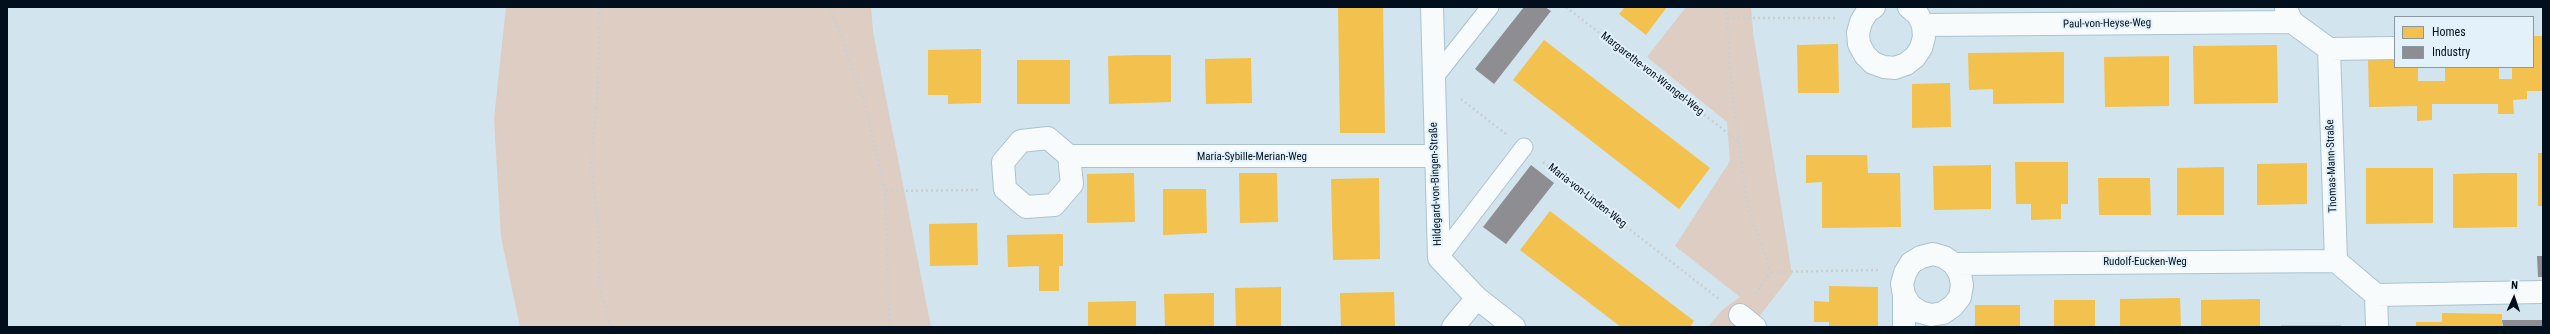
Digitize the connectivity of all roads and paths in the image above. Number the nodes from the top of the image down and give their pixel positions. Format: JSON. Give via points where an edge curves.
{"nodes":[{"id":1,"x":600,"y":7,"type":"edge"},
{"id":2,"x":830,"y":7,"type":"edge"},
{"id":3,"x":1432,"y":7,"type":"edge"},
{"id":4,"x":1490,"y":7,"type":"edge"},
{"id":5,"x":1566,"y":7,"type":"edge"},
{"id":6,"x":1726,"y":7,"type":"edge"},
{"id":7,"x":1909,"y":7,"type":"edge"},
{"id":8,"x":2288,"y":14,"type":"edge"},
{"id":9,"x":1867,"y":15,"type":"edge"},
{"id":10,"x":1728,"y":18,"type":"junction"},
{"id":11,"x":1923,"y":25,"type":"junction"},
{"id":12,"x":2394,"y":48,"type":"edge"},
{"id":13,"x":2329,"y":49,"type":"junction"},
{"id":14,"x":1434,"y":78,"type":"junction"},
{"id":15,"x":1738,"y":142,"type":"junction"},
{"id":16,"x":1524,"y":147,"type":"junction"},
{"id":17,"x":1070,"y":156,"type":"junction"},
{"id":18,"x":1434,"y":156,"type":"junction"},
{"id":19,"x":1005,"y":189,"type":"junction"},
{"id":20,"x":885,"y":191,"type":"junction"},
{"id":21,"x":1438,"y":258,"type":"junction"},
{"id":22,"x":2336,"y":261,"type":"junction"},
{"id":23,"x":1954,"y":264,"type":"junction"},
{"id":24,"x":1771,"y":272,"type":"junction"},
{"id":25,"x":1905,"y":272,"type":"junction"},
{"id":26,"x":2540,"y":292,"type":"dead end"},
{"id":27,"x":1904,"y":295,"type":"junction"},
{"id":28,"x":2376,"y":295,"type":"junction"},
{"id":29,"x":1477,"y":298,"type":"junction"},
{"id":30,"x":1747,"y":321,"type":"edge"},
{"id":31,"x":611,"y":327,"type":"edge"},
{"id":32,"x":890,"y":327,"type":"edge"},
{"id":33,"x":1453,"y":327,"type":"edge"},
{"id":34,"x":1514,"y":327,"type":"edge"},
{"id":35,"x":1904,"y":327,"type":"edge"},
{"id":36,"x":2377,"y":327,"type":"edge"}],
"edges":[{"from":1,"to":31,"type":"path","via":[[597,99],[591,165],[598,222],[600,290]]},
{"from":2,"to":20,"type":"path","via":[[865,103]]},
{"from":3,"to":14,"type":"street","name":"Hildegard-von-Bingen-Straße"},
{"from":4,"to":14,"type":"lane"},
{"from":5,"to":15,"type":"path","name":"Margarethe-von-Wrangel-Weg"},
{"from":6,"to":10,"type":"path"},
{"from":7,"to":11,"type":"street","via":[[1918,15]]},
{"from":8,"to":11,"type":"street","name":"Paul-von-Heyse-Weg"},
{"from":8,"to":13,"type":"street"},
{"from":9,"to":10,"type":"path","via":[[1838,18]]},
{"from":9,"to":11,"type":"street","via":[[1858,33],[1860,44],[1865,55],[1873,63],[1884,67],[1895,68],[1915,57],[1924,37]]},
{"from":10,"to":15,"type":"path","via":[[1729,61]]},
{"from":12,"to":13,"type":"street"},
{"from":13,"to":22,"type":"street","name":"Thomas-Mann-Straße"},
{"from":14,"to":16,"type":"path","name":"Maria-von-Linden-Weg"},
{"from":14,"to":18,"type":"street","name":"Hildegard-von-Bingen-Straße"},
{"from":15,"to":24,"type":"path","via":[[1748,208]]},
{"from":16,"to":21,"type":"lane"},
{"from":16,"to":30,"type":"path","name":"Maria-von-Linden-Weg"},
{"from":17,"to":18,"type":"street","name":"Maria-Sybille-Merian-Weg"},
{"from":17,"to":19,"type":"street","via":[[1048,138],[1021,141],[1003,162]]},
{"from":17,"to":19,"type":"street","via":[[1072,184],[1054,205],[1026,208]]},
{"from":18,"to":21,"type":"street","name":"Hildegard-von-Bingen-Straße"},
{"from":19,"to":20,"type":"path"},
{"from":20,"to":32,"type":"path"},
{"from":21,"to":29,"type":"street","name":"Hildegard-von-Bingen-Straße"},
{"from":22,"to":23,"type":"street","name":"Rudolf-Eucken-Weg"},
{"from":22,"to":28,"type":"street"},
{"from":23,"to":25,"type":"street","name":"Rudolf-Eucken-Weg","via":[[1944,257],[1933,254],[1911,263]]},
{"from":23,"to":27,"type":"street","via":[[1960,274],[1962,285],[1956,302],[1943,312],[1931,315],[1920,312],[1910,306]]},
{"from":24,"to":25,"type":"path"},
{"from":24,"to":30,"type":"path"},
{"from":25,"to":27,"type":"street","via":[[1902,284]]},
{"from":26,"to":28,"type":"street"},
{"from":27,"to":35,"type":"street"},
{"from":28,"to":36,"type":"street"},
{"from":29,"to":33,"type":"street"},
{"from":29,"to":34,"type":"street","name":"Hildegard-von-Bingen-Straße"}]}
